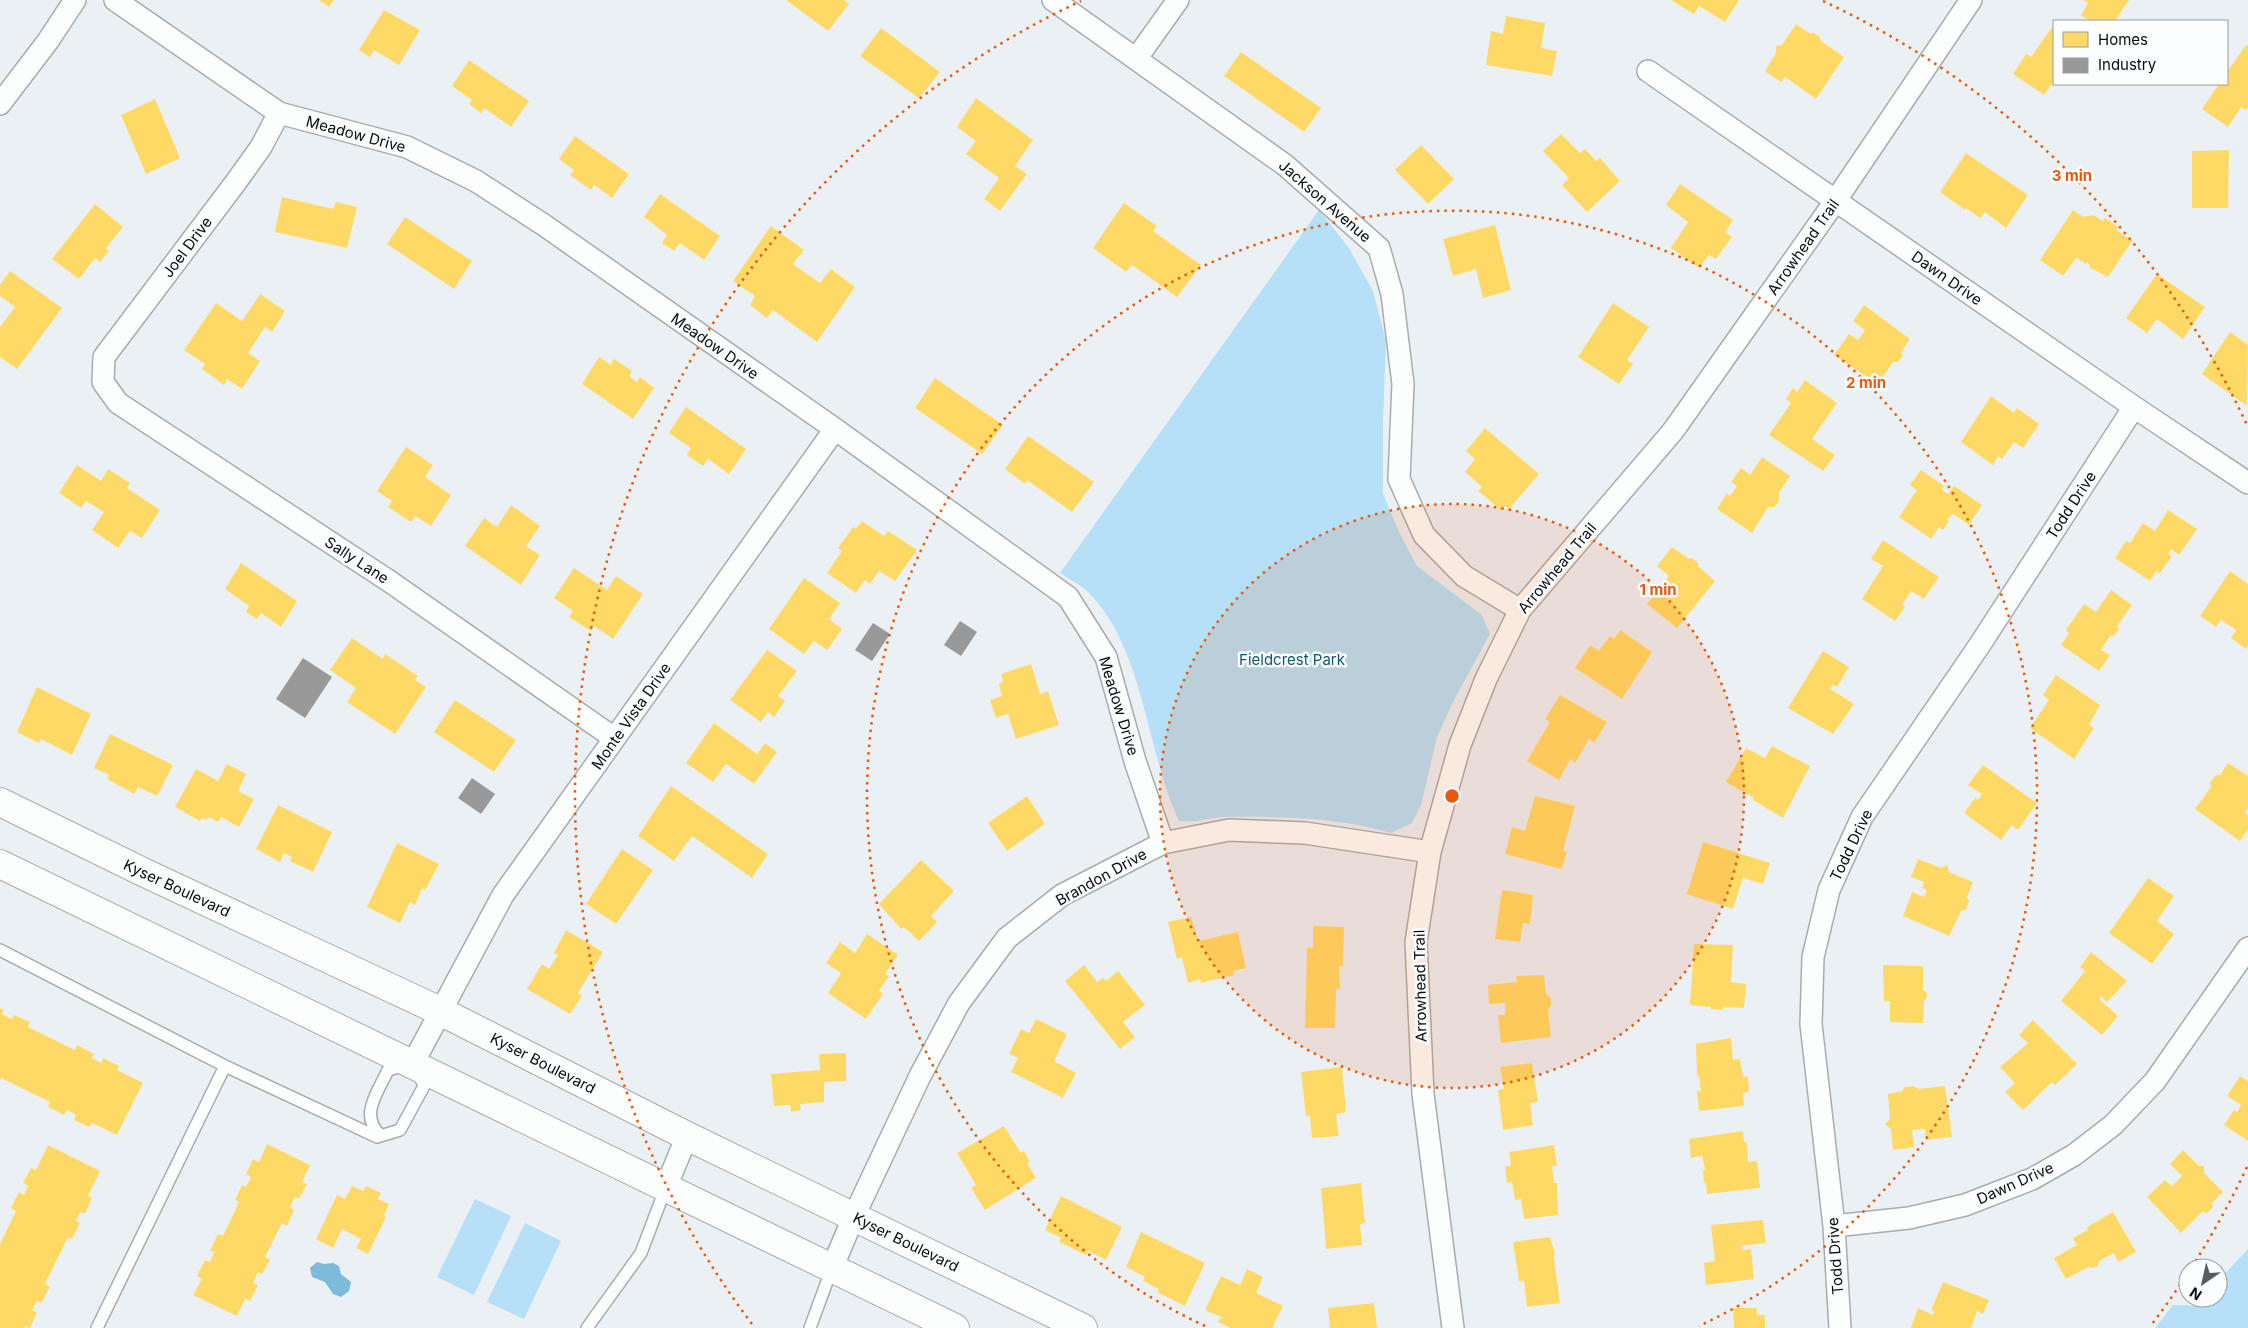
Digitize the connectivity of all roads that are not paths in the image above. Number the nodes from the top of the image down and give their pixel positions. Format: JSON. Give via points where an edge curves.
{"nodes":[{"id":1,"x":75,"y":0,"type":"edge"},
{"id":2,"x":115,"y":0,"type":"edge"},
{"id":3,"x":1052,"y":0,"type":"edge"},
{"id":4,"x":1178,"y":0,"type":"edge"},
{"id":5,"x":1971,"y":0,"type":"edge"},
{"id":6,"x":1136,"y":59,"type":"junction"},
{"id":7,"x":1648,"y":71,"type":"dead end"},
{"id":8,"x":0,"y":104,"type":"edge"},
{"id":9,"x":280,"y":113,"type":"junction"},
{"id":10,"x":1836,"y":200,"type":"junction"},
{"id":11,"x":103,"y":382,"type":"joint"},
{"id":12,"x":2134,"y":407,"type":"junction"},
{"id":13,"x":835,"y":429,"type":"junction"},
{"id":14,"x":2248,"y":483,"type":"edge"},
{"id":15,"x":1520,"y":610,"type":"junction"},
{"id":16,"x":614,"y":738,"type":"junction"},
{"id":17,"x":0,"y":802,"type":"edge"},
{"id":18,"x":1163,"y":843,"type":"junction"},
{"id":19,"x":1430,"y":852,"type":"junction"},
{"id":20,"x":0,"y":864,"type":"edge"},
{"id":21,"x":2248,"y":948,"type":"edge"},
{"id":22,"x":0,"y":950,"type":"edge"},
{"id":23,"x":440,"y":1011,"type":"junction"},
{"id":24,"x":412,"y":1065,"type":"junction"},
{"id":25,"x":225,"y":1066,"type":"junction"},
{"id":26,"x":380,"y":1135,"type":"junction"},
{"id":27,"x":687,"y":1136,"type":"junction"},
{"id":28,"x":666,"y":1187,"type":"junction"},
{"id":29,"x":854,"y":1216,"type":"junction"},
{"id":30,"x":1834,"y":1226,"type":"junction"},
{"id":31,"x":832,"y":1268,"type":"junction"},
{"id":32,"x":98,"y":1328,"type":"edge"},
{"id":33,"x":587,"y":1328,"type":"edge"},
{"id":34,"x":810,"y":1328,"type":"edge"},
{"id":35,"x":955,"y":1328,"type":"edge"},
{"id":36,"x":1083,"y":1328,"type":"edge"},
{"id":37,"x":1453,"y":1328,"type":"edge"},
{"id":38,"x":1840,"y":1328,"type":"edge"}],
"edges":[{"from":1,"to":8,"type":"street"},
{"from":2,"to":9,"type":"street","name":"Meadow Drive"},
{"from":3,"to":6,"type":"street","name":"Jackson Avenue"},
{"from":4,"to":6,"type":"street"},
{"from":5,"to":10,"type":"street","name":"Arrowhead Trail"},
{"from":6,"to":15,"type":"street","name":"Jackson Avenue","via":[[1285,165],[1379,248],[1392,294],[1403,384],[1399,479],[1424,535],[1464,576]]},
{"from":7,"to":10,"type":"street","name":"Dawn Drive"},
{"from":9,"to":11,"type":"street","name":"Joel Drive","via":[[236,182],[104,357]]},
{"from":9,"to":13,"type":"street","name":"Meadow Drive","via":[[407,147],[476,181]]},
{"from":10,"to":12,"type":"street","name":"Dawn Drive"},
{"from":10,"to":15,"type":"street","name":"Arrowhead Trail","via":[[1673,431]]},
{"from":11,"to":16,"type":"street","name":"Sally Lane","via":[[118,403],[157,431],[388,581]]},
{"from":12,"to":14,"type":"street","name":"Dawn Drive"},
{"from":12,"to":30,"type":"street","name":"Todd Drive","via":[[1979,646],[1862,817],[1829,890],[1813,957],[1811,1024]]},
{"from":13,"to":16,"type":"street","name":"Monte Vista Drive"},
{"from":13,"to":18,"type":"street","name":"Meadow Drive","via":[[1068,597],[1106,657]]},
{"from":15,"to":19,"type":"street","name":"Arrowhead Trail","via":[[1486,679],[1460,745]]},
{"from":16,"to":23,"type":"street","name":"Monte Vista Drive","via":[[502,895]]},
{"from":17,"to":23,"type":"street","name":"Kyser Boulevard"},
{"from":18,"to":19,"type":"street","name":"Brandon Drive","via":[[1229,830],[1305,833]]},
{"from":18,"to":29,"type":"street","name":"Brandon Drive","via":[[1062,895],[1007,938],[959,1003],[920,1076]]},
{"from":19,"to":37,"type":"street","name":"Arrowhead Trail","via":[[1416,942],[1423,1084]]},
{"from":20,"to":24,"type":"street"},
{"from":21,"to":30,"type":"street","name":"Dawn Drive","via":[[2155,1081],[2113,1125],[2074,1155],[2032,1179],[1965,1205],[1909,1218]]},
{"from":22,"to":25,"type":"lane"},
{"from":23,"to":24,"type":"street","name":"Monte Vista Drive"},
{"from":23,"to":27,"type":"street","name":"Kyser Boulevard"},
{"from":24,"to":26,"type":"lane","via":[[424,1086],[400,1130]]},
{"from":24,"to":26,"type":"lane","via":[[388,1070],[369,1113],[371,1125]]},
{"from":24,"to":28,"type":"street"},
{"from":25,"to":26,"type":"lane","via":[[373,1136]]},
{"from":25,"to":32,"type":"lane"},
{"from":27,"to":28,"type":"street"},
{"from":27,"to":29,"type":"street","name":"Kyser Boulevard"},
{"from":28,"to":31,"type":"street"},
{"from":28,"to":33,"type":"lane","via":[[641,1253]]},
{"from":29,"to":31,"type":"street","name":"Brandon Drive"},
{"from":29,"to":36,"type":"street","name":"Kyser Boulevard"},
{"from":30,"to":38,"type":"street","name":"Todd Drive"},
{"from":31,"to":34,"type":"lane"},
{"from":31,"to":35,"type":"street"}]}
